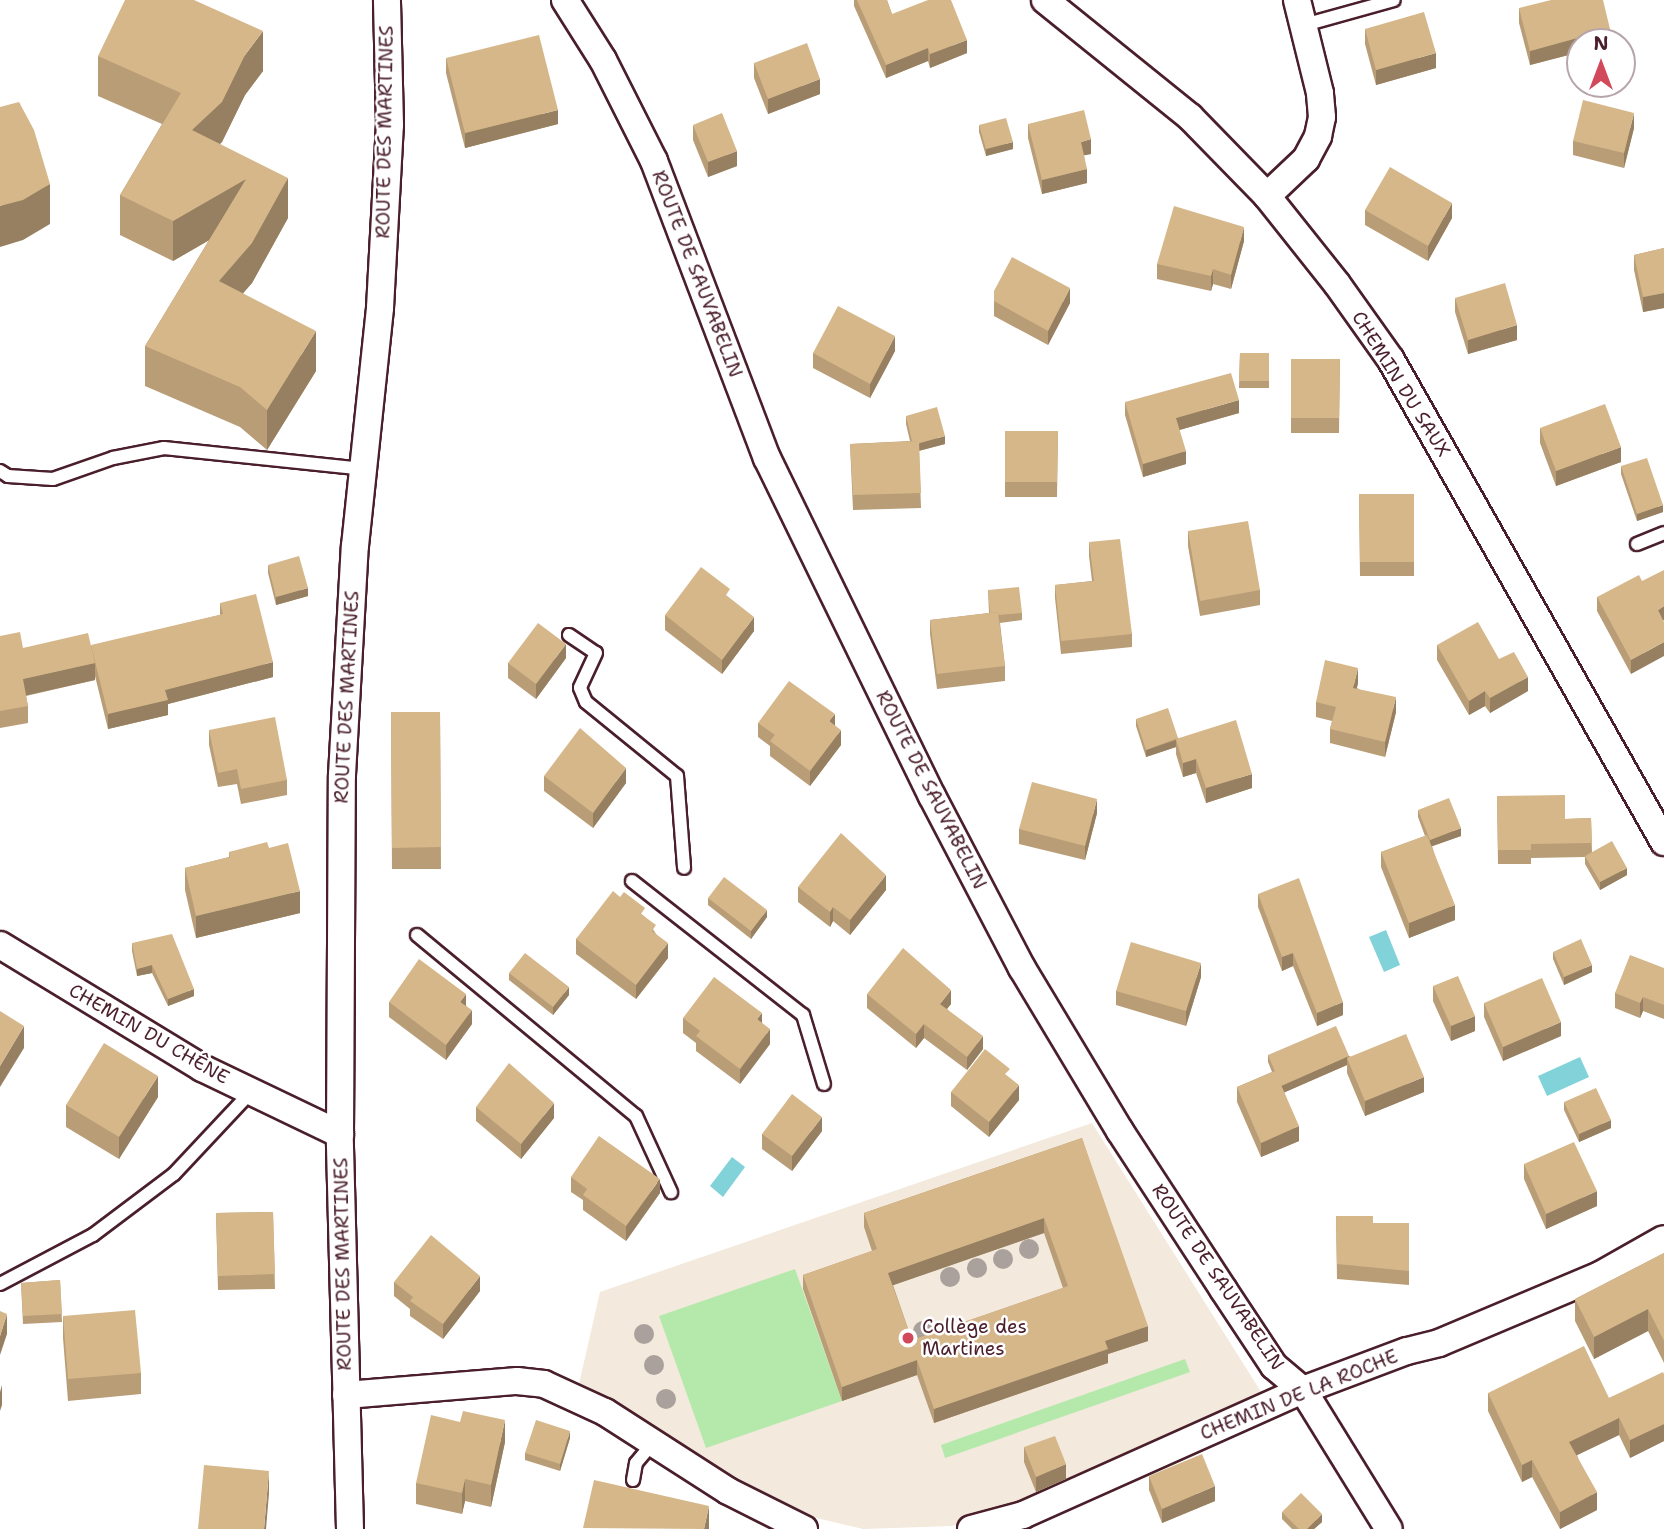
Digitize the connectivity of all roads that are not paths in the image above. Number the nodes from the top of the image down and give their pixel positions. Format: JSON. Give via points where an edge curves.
{"nodes":[{"id":1,"x":387,"y":0,"type":"edge"},
{"id":2,"x":565,"y":0,"type":"edge"},
{"id":3,"x":1045,"y":0,"type":"edge"},
{"id":4,"x":1394,"y":0,"type":"edge"},
{"id":5,"x":1300,"y":12,"type":"edge"},
{"id":6,"x":1267,"y":196,"type":"junction"},
{"id":7,"x":363,"y":469,"type":"junction"},
{"id":8,"x":0,"y":471,"type":"edge"},
{"id":9,"x":1664,"y":533,"type":"edge"},
{"id":10,"x":1637,"y":544,"type":"dead end"},
{"id":11,"x":569,"y":635,"type":"dead end"},
{"id":12,"x":1664,"y":842,"type":"edge"},
{"id":13,"x":684,"y":868,"type":"dead end"},
{"id":14,"x":632,"y":881,"type":"dead end"},
{"id":15,"x":416,"y":935,"type":"dead end"},
{"id":16,"x":0,"y":945,"type":"edge"},
{"id":17,"x":824,"y":1084,"type":"dead end"},
{"id":18,"x":251,"y":1092,"type":"junction"},
{"id":19,"x":340,"y":1134,"type":"junction"},
{"id":20,"x":671,"y":1192,"type":"dead end"},
{"id":21,"x":1664,"y":1238,"type":"edge"},
{"id":22,"x":0,"y":1284,"type":"edge"},
{"id":23,"x":1303,"y":1390,"type":"junction"},
{"id":24,"x":346,"y":1395,"type":"junction"},
{"id":25,"x":652,"y":1444,"type":"junction"},
{"id":26,"x":633,"y":1480,"type":"dead end"},
{"id":27,"x":350,"y":1529,"type":"edge"},
{"id":28,"x":804,"y":1529,"type":"edge"},
{"id":29,"x":971,"y":1529,"type":"edge"},
{"id":30,"x":1389,"y":1529,"type":"edge"}],
"edges":[{"from":1,"to":7,"type":"street","name":"ROUTE DES MARTINES","via":[[387,177],[380,308]]},
{"from":2,"to":23,"type":"street","name":"ROUTE DE SAUVABELIN","via":[[603,60],[654,161],[767,458],[932,796],[1022,968],[1120,1131],[1274,1366]]},
{"from":3,"to":6,"type":"street","name":"CHEMIN DU SAUX","via":[[1190,117]]},
{"from":4,"to":5,"type":"lane"},
{"from":5,"to":6,"type":"street","via":[[1320,93],[1318,136],[1306,159]]},
{"from":6,"to":12,"type":"street","name":"CHEMIN DU SAUX","via":[[1391,360]]},
{"from":7,"to":8,"type":"lane","via":[[164,447],[113,458],[53,479],[8,476]]},
{"from":7,"to":19,"type":"street","name":"ROUTE DES MARTINES","via":[[342,775]]},
{"from":9,"to":10,"type":"lane"},
{"from":11,"to":13,"type":"lane","via":[[596,653],[580,688],[586,702],[677,776]]},
{"from":14,"to":17,"type":"lane","via":[[803,1015]]},
{"from":15,"to":20,"type":"lane","via":[[636,1116]]},
{"from":16,"to":18,"type":"street","name":"CHEMIN DU CHÊNE","via":[[202,1068]]},
{"from":18,"to":19,"type":"street","name":"CHEMIN DU CHÊNE"},
{"from":18,"to":22,"type":"lane","via":[[164,1181],[93,1235]]},
{"from":19,"to":24,"type":"street","name":"ROUTE DES MARTINES"},
{"from":21,"to":23,"type":"street","name":"CHEMIN DE LA ROCHE","via":[[1600,1275],[1439,1343],[1407,1350]]},
{"from":23,"to":29,"type":"street","name":"CHEMIN DE LA ROCHE","via":[[1023,1516]]},
{"from":23,"to":30,"type":"street","name":"ROUTE DE SAUVABELIN"},
{"from":24,"to":25,"type":"street","name":"ROUTE DES MARTINES","via":[[517,1381],[544,1384],[604,1412]]},
{"from":24,"to":27,"type":"street","name":"ROUTE DES MARTINES"},
{"from":25,"to":26,"type":"lane","via":[[636,1463]]},
{"from":25,"to":28,"type":"street","via":[[728,1491]]}]}
